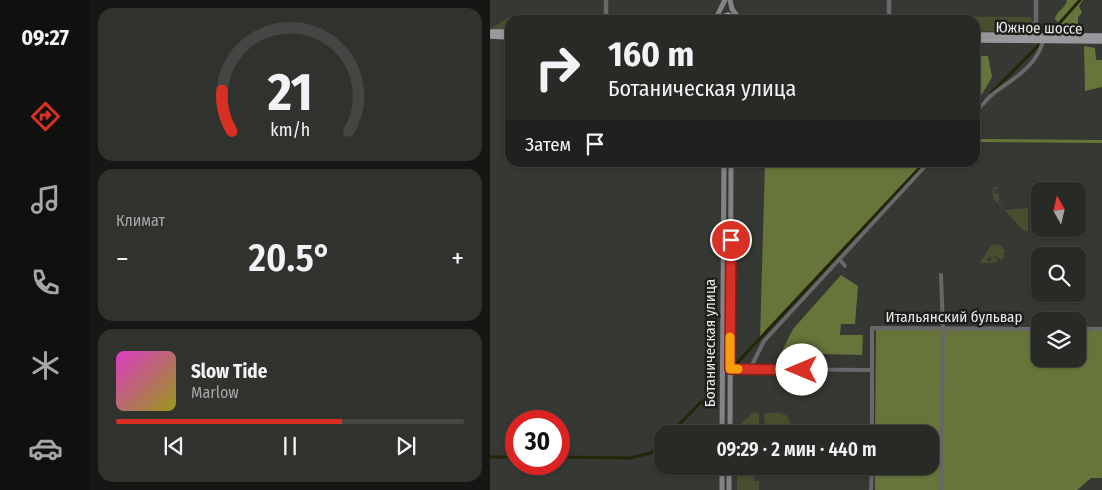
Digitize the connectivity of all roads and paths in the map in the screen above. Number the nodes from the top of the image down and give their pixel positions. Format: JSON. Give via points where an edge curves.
{"nodes":[{"id":1,"x":606,"y":0,"type":"edge"},
{"id":2,"x":725,"y":0,"type":"edge"},
{"id":3,"x":730,"y":0,"type":"edge"},
{"id":4,"x":889,"y":0,"type":"edge"},
{"id":5,"x":1036,"y":0,"type":"edge"},
{"id":6,"x":606,"y":14,"type":"dead end"},
{"id":7,"x":717,"y":15,"type":"edge"},
{"id":8,"x":737,"y":15,"type":"edge"},
{"id":9,"x":889,"y":15,"type":"edge"},
{"id":10,"x":490,"y":32,"type":"edge"},
{"id":11,"x":505,"y":32,"type":"edge"},
{"id":12,"x":980,"y":35,"type":"edge"},
{"id":13,"x":490,"y":36,"type":"edge"},
{"id":14,"x":1036,"y":36,"type":"junction"},
{"id":15,"x":1102,"y":36,"type":"edge"},
{"id":16,"x":505,"y":37,"type":"edge"},
{"id":17,"x":980,"y":40,"type":"edge"},
{"id":18,"x":1044,"y":40,"type":"junction"},
{"id":19,"x":1102,"y":41,"type":"edge"},
{"id":20,"x":980,"y":107,"type":"edge"},
{"id":21,"x":724,"y":167,"type":"edge"},
{"id":22,"x":731,"y":167,"type":"edge"},
{"id":23,"x":924,"y":167,"type":"edge"},
{"id":24,"x":724,"y":176,"type":"junction"},
{"id":25,"x":731,"y":176,"type":"junction"},
{"id":26,"x":840,"y":260,"type":"junction"},
{"id":27,"x":845,"y":266,"type":"dead end"},
{"id":28,"x":941,"y":275,"type":"dead end"},
{"id":29,"x":943,"y":329,"type":"junction"},
{"id":30,"x":1031,"y":329,"type":"edge"},
{"id":31,"x":1086,"y":329,"type":"edge"},
{"id":32,"x":1102,"y":329,"type":"edge"},
{"id":33,"x":722,"y":366,"type":"junction"},
{"id":34,"x":730,"y":368,"type":"junction"},
{"id":35,"x":750,"y":369,"type":"junction"},
{"id":36,"x":872,"y":370,"type":"junction"},
{"id":37,"x":722,"y":425,"type":"edge"},
{"id":38,"x":730,"y":425,"type":"edge"},
{"id":39,"x":872,"y":425,"type":"edge"},
{"id":40,"x":722,"y":475,"type":"edge"},
{"id":41,"x":729,"y":475,"type":"edge"},
{"id":42,"x":872,"y":475,"type":"edge"},
{"id":43,"x":722,"y":490,"type":"edge"},
{"id":44,"x":729,"y":490,"type":"edge"},
{"id":45,"x":871,"y":490,"type":"edge"},
{"id":46,"x":941,"y":490,"type":"edge"}],
"edges":[{"from":1,"to":6,"type":"street"},
{"from":2,"to":7,"type":"main road"},
{"from":3,"to":8,"type":"main road"},
{"from":4,"to":9,"type":"street"},
{"from":5,"to":14,"type":"street"},
{"from":10,"to":11,"type":"main road"},
{"from":12,"to":14,"type":"main road","name":"Южное шоссе"},
{"from":13,"to":16,"type":"main road"},
{"from":14,"to":15,"type":"main road","name":"Южное шоссе"},
{"from":17,"to":18,"type":"main road","name":"Южное шоссе"},
{"from":18,"to":19,"type":"main road","name":"Южное шоссе"},
{"from":18,"to":20,"type":"street","via":[[1039,53],[1028,66]]},
{"from":21,"to":24,"type":"main road","name":"Ботаническая улица"},
{"from":22,"to":25,"type":"main road","name":"Ботаническая улица"},
{"from":23,"to":26,"type":"street"},
{"from":24,"to":25,"type":"main road"},
{"from":24,"to":33,"type":"main road","name":"Ботаническая улица"},
{"from":25,"to":34,"type":"main road","name":"Ботаническая улица"},
{"from":26,"to":27,"type":"street"},
{"from":26,"to":35,"type":"street","via":[[764,341]]},
{"from":28,"to":29,"type":"street"},
{"from":29,"to":30,"type":"street","name":"Итальянский бульвар"},
{"from":29,"to":36,"type":"street","name":"Итальянский бульвар","via":[[872,328]]},
{"from":29,"to":46,"type":"street"},
{"from":31,"to":32,"type":"street"},
{"from":33,"to":34,"type":"main road"},
{"from":33,"to":37,"type":"main road","name":"Ботаническая улица"},
{"from":34,"to":35,"type":"street"},
{"from":34,"to":38,"type":"main road","name":"Ботаническая улица"},
{"from":35,"to":36,"type":"street"},
{"from":36,"to":39,"type":"street"},
{"from":40,"to":43,"type":"main road"},
{"from":41,"to":44,"type":"main road"},
{"from":42,"to":45,"type":"street"}]}
